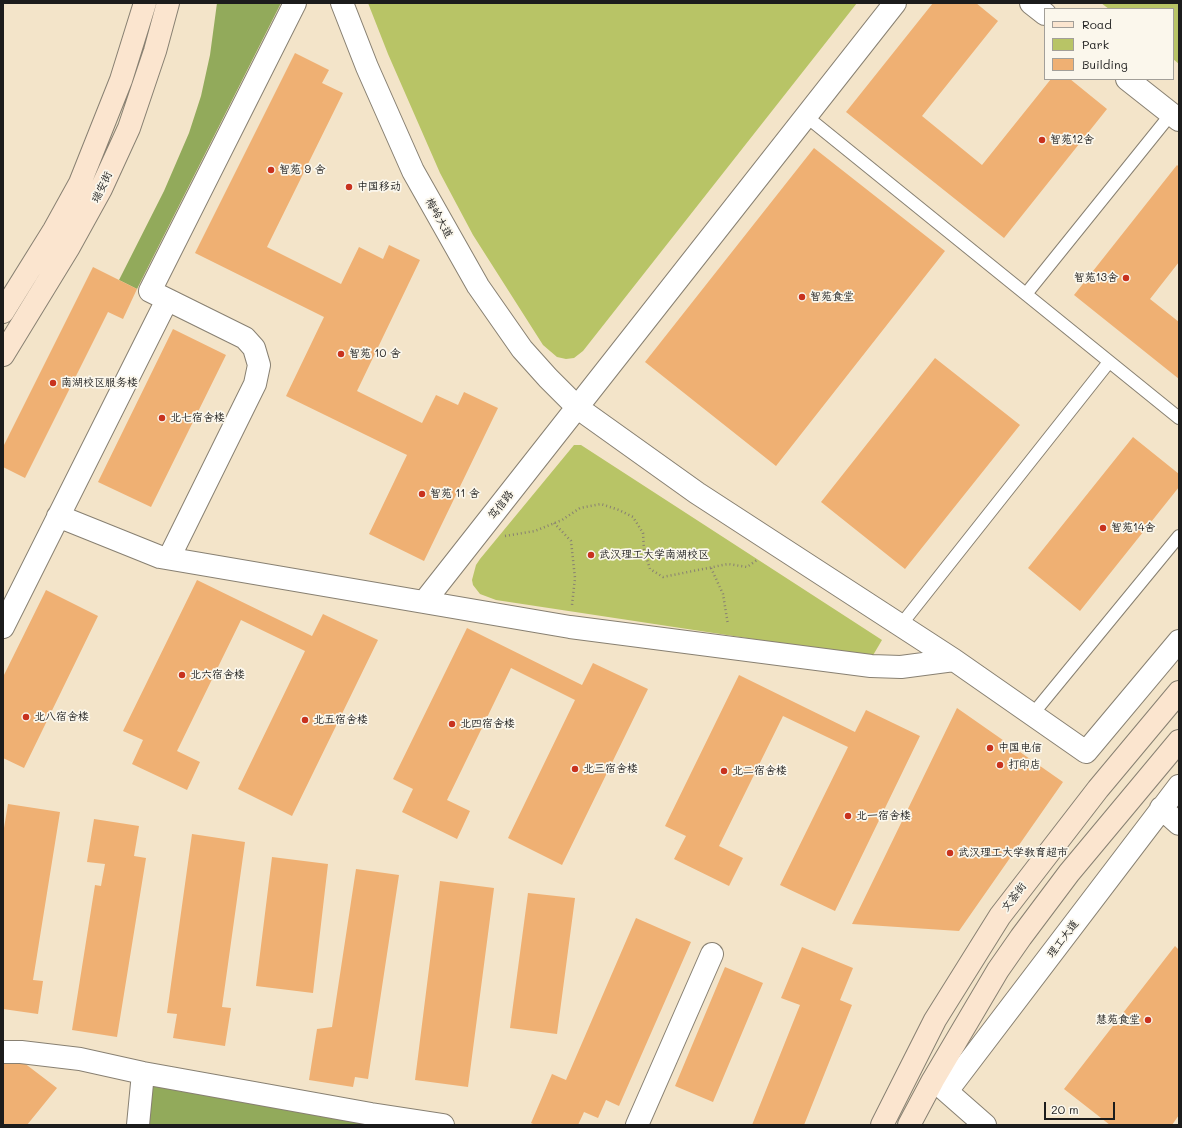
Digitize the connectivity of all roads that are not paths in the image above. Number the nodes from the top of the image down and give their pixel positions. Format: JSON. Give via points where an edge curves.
{"nodes":[{"id":1,"x":145,"y":3,"type":"edge"},
{"id":2,"x":168,"y":3,"type":"edge"},
{"id":3,"x":295,"y":3,"type":"edge"},
{"id":4,"x":342,"y":3,"type":"edge"},
{"id":5,"x":895,"y":3,"type":"edge"},
{"id":6,"x":1030,"y":3,"type":"edge"},
{"id":7,"x":1044,"y":13,"type":"edge"},
{"id":8,"x":1128,"y":80,"type":"edge"},
{"id":9,"x":806,"y":117,"type":"junction"},
{"id":10,"x":1175,"y":117,"type":"edge"},
{"id":11,"x":1026,"y":294,"type":"junction"},
{"id":12,"x":168,"y":300,"type":"junction"},
{"id":13,"x":3,"y":312,"type":"edge"},
{"id":14,"x":3,"y":355,"type":"edge"},
{"id":15,"x":1109,"y":362,"type":"junction"},
{"id":16,"x":578,"y":408,"type":"junction"},
{"id":17,"x":1179,"y":418,"type":"edge"},
{"id":18,"x":58,"y":516,"type":"junction"},
{"id":19,"x":1179,"y":536,"type":"edge"},
{"id":20,"x":169,"y":558,"type":"junction"},
{"id":21,"x":424,"y":602,"type":"junction"},
{"id":22,"x":900,"y":626,"type":"junction"},
{"id":23,"x":3,"y":627,"type":"edge"},
{"id":24,"x":1179,"y":641,"type":"edge"},
{"id":25,"x":954,"y":660,"type":"junction"},
{"id":26,"x":1179,"y":692,"type":"edge"},
{"id":27,"x":1032,"y":715,"type":"junction"},
{"id":28,"x":1179,"y":741,"type":"edge"},
{"id":29,"x":1179,"y":786,"type":"edge"},
{"id":30,"x":1161,"y":808,"type":"junction"},
{"id":31,"x":1179,"y":824,"type":"edge"},
{"id":32,"x":712,"y":954,"type":"dead end"},
{"id":33,"x":3,"y":1052,"type":"edge"},
{"id":34,"x":144,"y":1073,"type":"junction"},
{"id":35,"x":940,"y":1085,"type":"junction"},
{"id":36,"x":394,"y":1121,"type":"edge"},
{"id":37,"x":138,"y":1125,"type":"edge"},
{"id":38,"x":443,"y":1125,"type":"edge"},
{"id":39,"x":637,"y":1125,"type":"edge"},
{"id":40,"x":882,"y":1125,"type":"edge"},
{"id":41,"x":909,"y":1125,"type":"edge"},
{"id":42,"x":985,"y":1125,"type":"edge"}],
"edges":[{"from":1,"to":13,"type":"main road","name":"瑞安街","via":[[121,80],[80,182],[54,230]]},
{"from":2,"to":14,"type":"main road","name":"瑞安街","via":[[129,128],[101,190]]},
{"from":3,"to":12,"type":"street","via":[[150,291]]},
{"from":4,"to":16,"type":"street","name":"梅岭大道","via":[[413,171],[478,286],[522,349]]},
{"from":5,"to":9,"type":"street","name":"笃信路"},
{"from":6,"to":7,"type":"street"},
{"from":8,"to":10,"type":"street"},
{"from":9,"to":11,"type":"lane"},
{"from":9,"to":16,"type":"street","name":"笃信路"},
{"from":10,"to":11,"type":"lane"},
{"from":11,"to":15,"type":"lane"},
{"from":12,"to":18,"type":"street"},
{"from":12,"to":20,"type":"street","via":[[244,338],[254,348],[259,365],[255,384]]},
{"from":15,"to":17,"type":"lane"},
{"from":15,"to":22,"type":"lane"},
{"from":16,"to":21,"type":"street","name":"笃信路"},
{"from":16,"to":22,"type":"street","name":"梅岭大道","via":[[633,449]]},
{"from":18,"to":20,"type":"street","via":[[160,557]]},
{"from":18,"to":23,"type":"street"},
{"from":19,"to":27,"type":"lane"},
{"from":20,"to":21,"type":"street"},
{"from":21,"to":25,"type":"street","via":[[570,626],[871,666],[901,667]]},
{"from":22,"to":25,"type":"street","name":"梅岭大道"},
{"from":24,"to":27,"type":"street","name":"梅岭大道","via":[[1086,752]]},
{"from":25,"to":27,"type":"street","name":"梅岭大道"},
{"from":26,"to":40,"type":"main road","name":"文荟街","via":[[1098,789],[1000,916],[935,1020]]},
{"from":28,"to":35,"type":"main road","via":[[1069,873],[1021,937],[994,977]]},
{"from":29,"to":30,"type":"street","name":"理工大道"},
{"from":30,"to":31,"type":"street"},
{"from":30,"to":35,"type":"street","name":"理工大道"},
{"from":32,"to":39,"type":"street"},
{"from":33,"to":34,"type":"street","via":[[80,1059]]},
{"from":34,"to":36,"type":"street"},
{"from":34,"to":37,"type":"street"},
{"from":35,"to":41,"type":"main road"},
{"from":35,"to":42,"type":"street"},
{"from":36,"to":38,"type":"street"}]}
